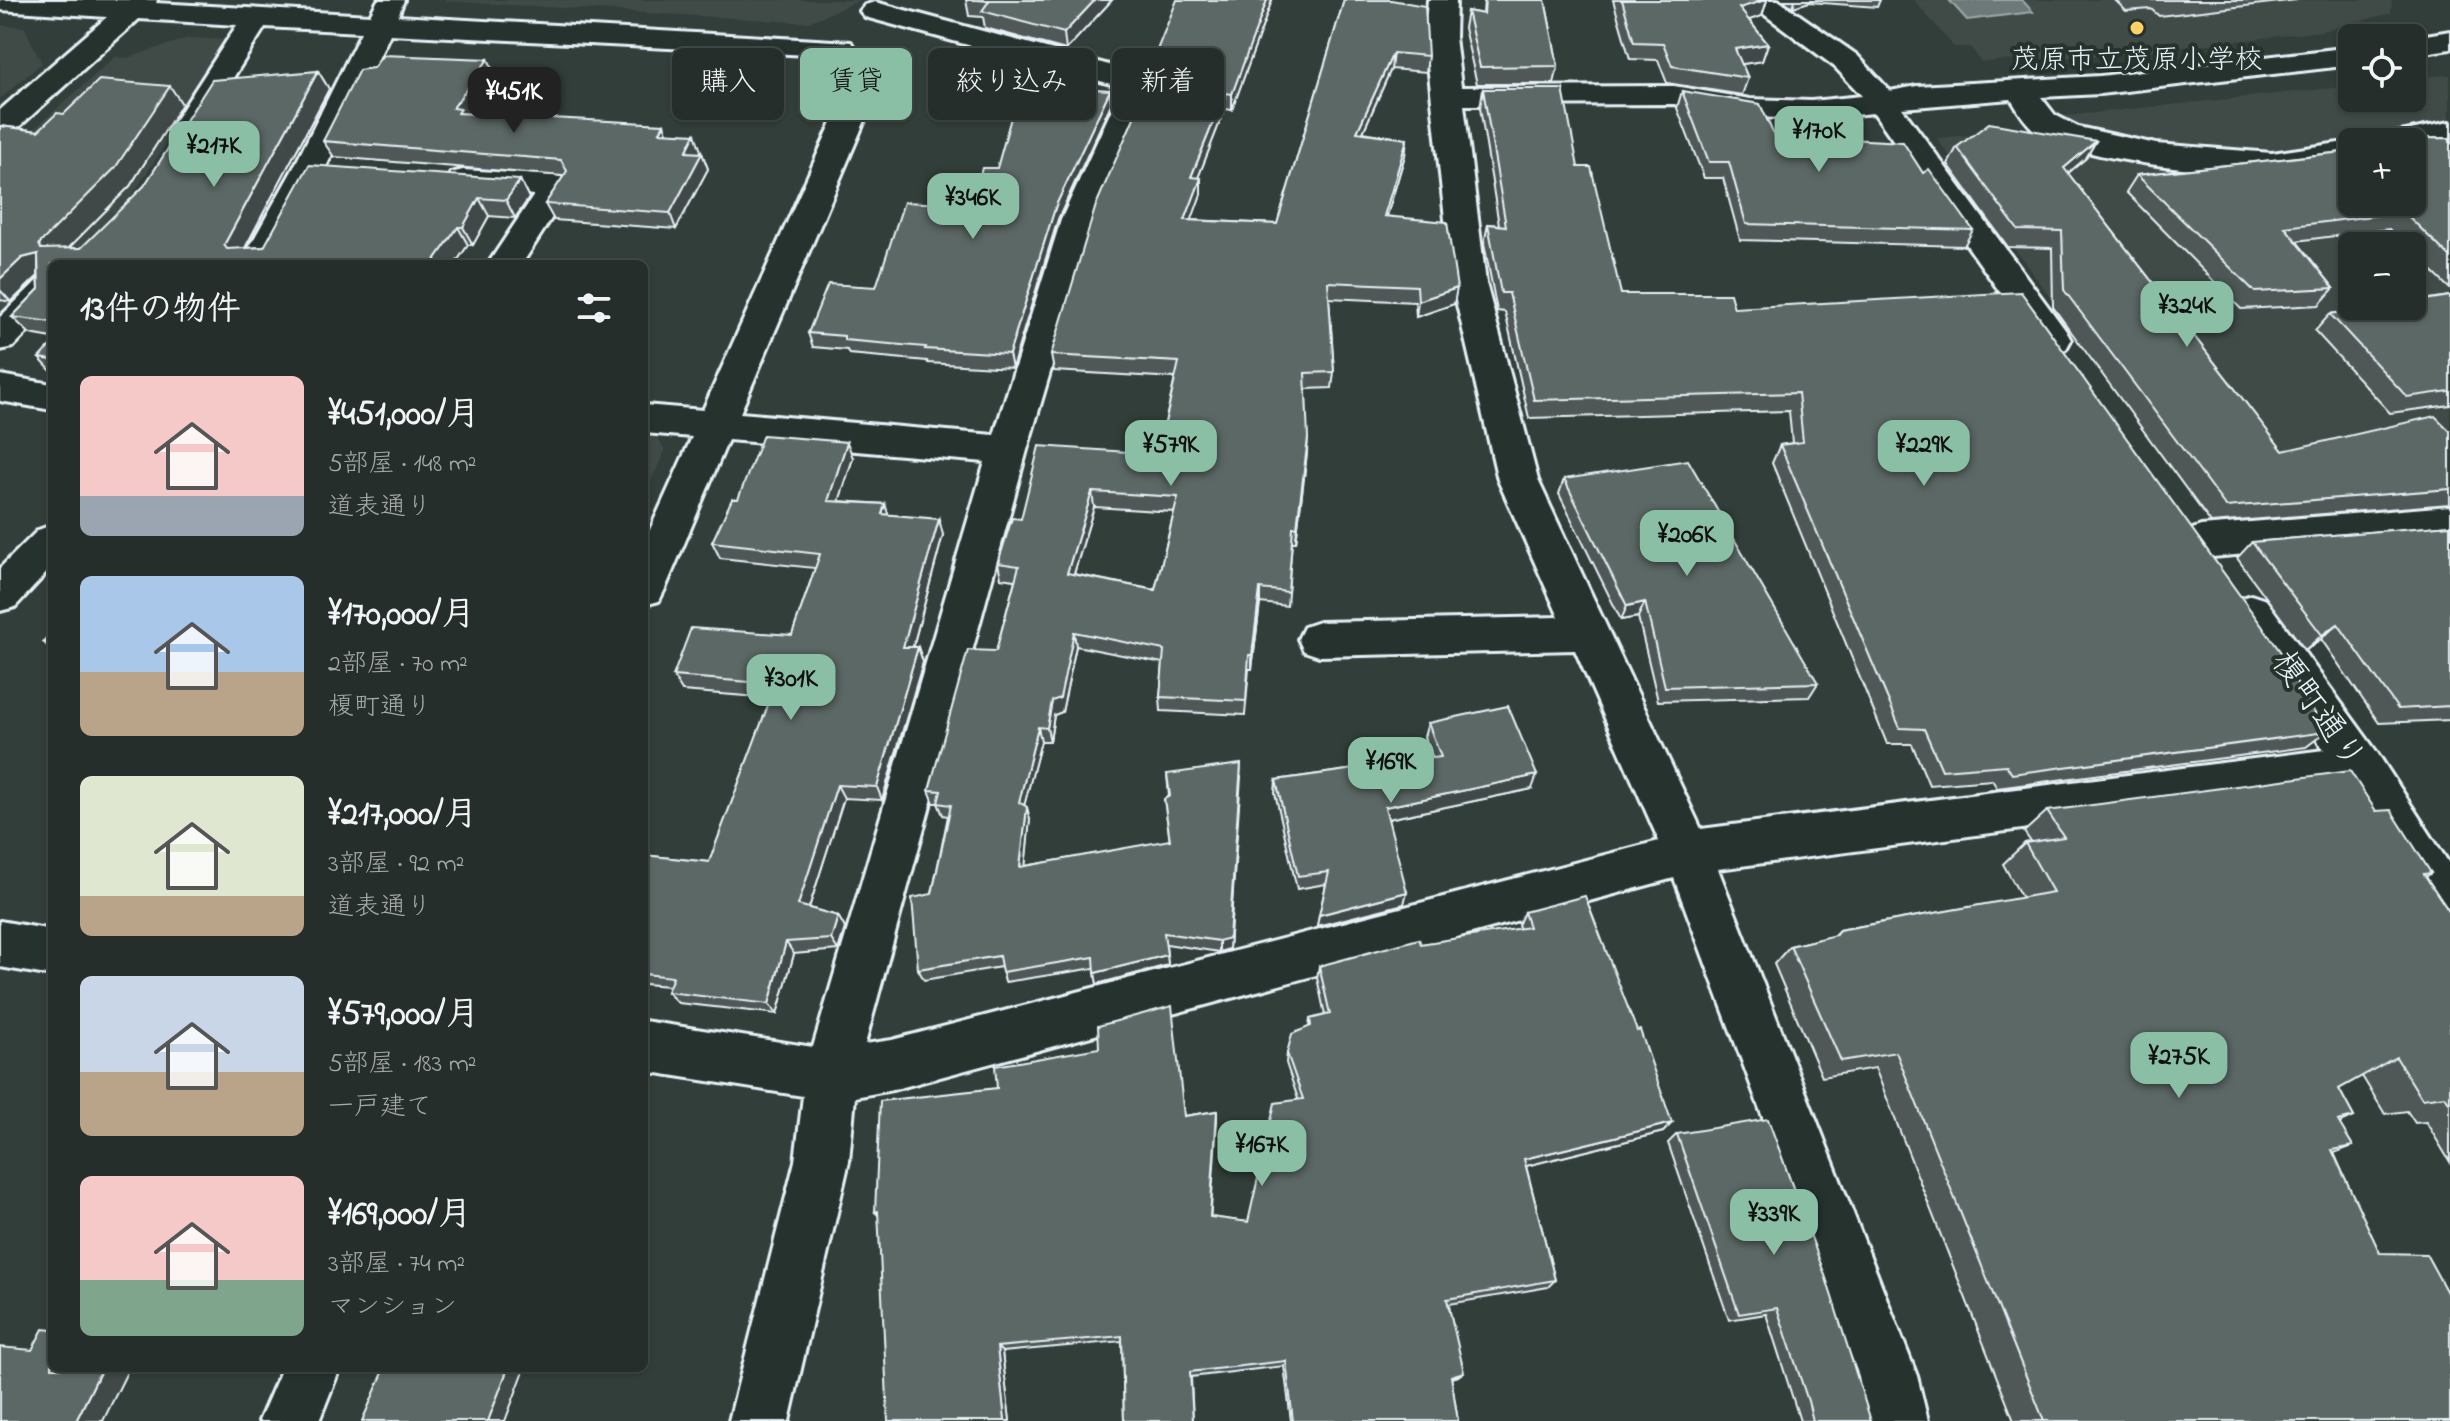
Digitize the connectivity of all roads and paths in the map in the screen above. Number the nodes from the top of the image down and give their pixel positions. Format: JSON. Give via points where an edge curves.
{"nodes":[{"id":1,"x":1442,"y":0,"type":"edge"},
{"id":2,"x":1759,"y":0,"type":"edge"},
{"id":3,"x":0,"y":1,"type":"edge"},
{"id":4,"x":139,"y":4,"type":"edge"},
{"id":5,"x":878,"y":6,"type":"edge"},
{"id":6,"x":386,"y":12,"type":"edge"},
{"id":7,"x":256,"y":18,"type":"junction"},
{"id":8,"x":2450,"y":40,"type":"edge"},
{"id":9,"x":2426,"y":44,"type":"edge"},
{"id":10,"x":840,"y":48,"type":"joint"},
{"id":11,"x":2338,"y":58,"type":"edge"},
{"id":12,"x":2022,"y":91,"type":"junction"},
{"id":13,"x":1449,"y":96,"type":"junction"},
{"id":14,"x":1880,"y":103,"type":"junction"},
{"id":15,"x":849,"y":120,"type":"edge"},
{"id":16,"x":0,"y":127,"type":"edge"},
{"id":17,"x":2450,"y":132,"type":"edge"},
{"id":18,"x":2426,"y":137,"type":"edge"},
{"id":19,"x":2338,"y":153,"type":"edge"},
{"id":20,"x":169,"y":155,"type":"edge"},
{"id":21,"x":432,"y":178,"type":"edge"},
{"id":22,"x":260,"y":260,"type":"edge"},
{"id":23,"x":508,"y":260,"type":"edge"},
{"id":24,"x":48,"y":290,"type":"edge"},
{"id":25,"x":0,"y":338,"type":"edge"},
{"id":26,"x":2078,"y":374,"type":"edge"},
{"id":27,"x":0,"y":388,"type":"edge"},
{"id":28,"x":48,"y":396,"type":"edge"},
{"id":29,"x":648,"y":419,"type":"edge"},
{"id":30,"x":714,"y":425,"type":"junction"},
{"id":31,"x":1008,"y":450,"type":"junction"},
{"id":32,"x":2450,"y":521,"type":"edge"},
{"id":33,"x":48,"y":545,"type":"edge"},
{"id":34,"x":648,"y":580,"type":"edge"},
{"id":35,"x":0,"y":595,"type":"edge"},
{"id":36,"x":1588,"y":633,"type":"junction"},
{"id":37,"x":1319,"y":639,"type":"dead end"},
{"id":38,"x":2360,"y":765,"type":"junction"},
{"id":39,"x":2432,"y":850,"type":"edge"},
{"id":40,"x":1688,"y":852,"type":"junction"},
{"id":41,"x":2450,"y":907,"type":"edge"},
{"id":42,"x":0,"y":944,"type":"edge"},
{"id":43,"x":48,"y":952,"type":"edge"},
{"id":44,"x":648,"y":1047,"type":"edge"},
{"id":45,"x":831,"y":1075,"type":"junction"},
{"id":46,"x":309,"y":1372,"type":"edge"},
{"id":47,"x":289,"y":1421,"type":"edge"},
{"id":48,"x":759,"y":1421,"type":"edge"},
{"id":49,"x":1898,"y":1421,"type":"edge"}],
"edges":[{"from":1,"to":13,"type":"street","via":[[1440,37]]},
{"from":2,"to":14,"type":"street","via":[[1852,67]]},
{"from":3,"to":4,"type":"street"},
{"from":4,"to":7,"type":"street"},
{"from":4,"to":16,"type":"street"},
{"from":5,"to":10,"type":"street"},
{"from":5,"to":31,"type":"street","via":[[1139,82],[1078,220]]},
{"from":6,"to":7,"type":"street"},
{"from":6,"to":10,"type":"street"},
{"from":6,"to":22,"type":"street","via":[[324,170]]},
{"from":7,"to":20,"type":"street"},
{"from":8,"to":9,"type":"street"},
{"from":11,"to":12,"type":"street"},
{"from":12,"to":14,"type":"street","via":[[1917,95]]},
{"from":12,"to":19,"type":"street","via":[[2045,123],[2073,138],[2107,145],[2244,162]]},
{"from":13,"to":14,"type":"street","via":[[1674,95],[1750,108],[1811,110]]},
{"from":13,"to":36,"type":"street","via":[[1469,283],[1518,480]]},
{"from":14,"to":26,"type":"street"},
{"from":15,"to":30,"type":"street"},
{"from":17,"to":18,"type":"street"},
{"from":21,"to":23,"type":"street","via":[[556,186]]},
{"from":24,"to":25,"type":"street"},
{"from":27,"to":28,"type":"street"},
{"from":29,"to":30,"type":"street"},
{"from":30,"to":31,"type":"street"},
{"from":30,"to":34,"type":"street"},
{"from":31,"to":45,"type":"street"},
{"from":32,"to":38,"type":"street","name":"榎町通り","via":[[2192,529]]},
{"from":33,"to":35,"type":"street"},
{"from":36,"to":37,"type":"street"},
{"from":36,"to":40,"type":"street"},
{"from":38,"to":39,"type":"street","name":"榎町通り"},
{"from":38,"to":40,"type":"street"},
{"from":39,"to":41,"type":"street","name":"榎町通り"},
{"from":40,"to":45,"type":"street","via":[[892,1065]]},
{"from":40,"to":49,"type":"street","via":[[1888,1376]]},
{"from":42,"to":43,"type":"street"},
{"from":44,"to":45,"type":"street"},
{"from":45,"to":48,"type":"street","via":[[822,1161]]},
{"from":46,"to":47,"type":"street"}]}
